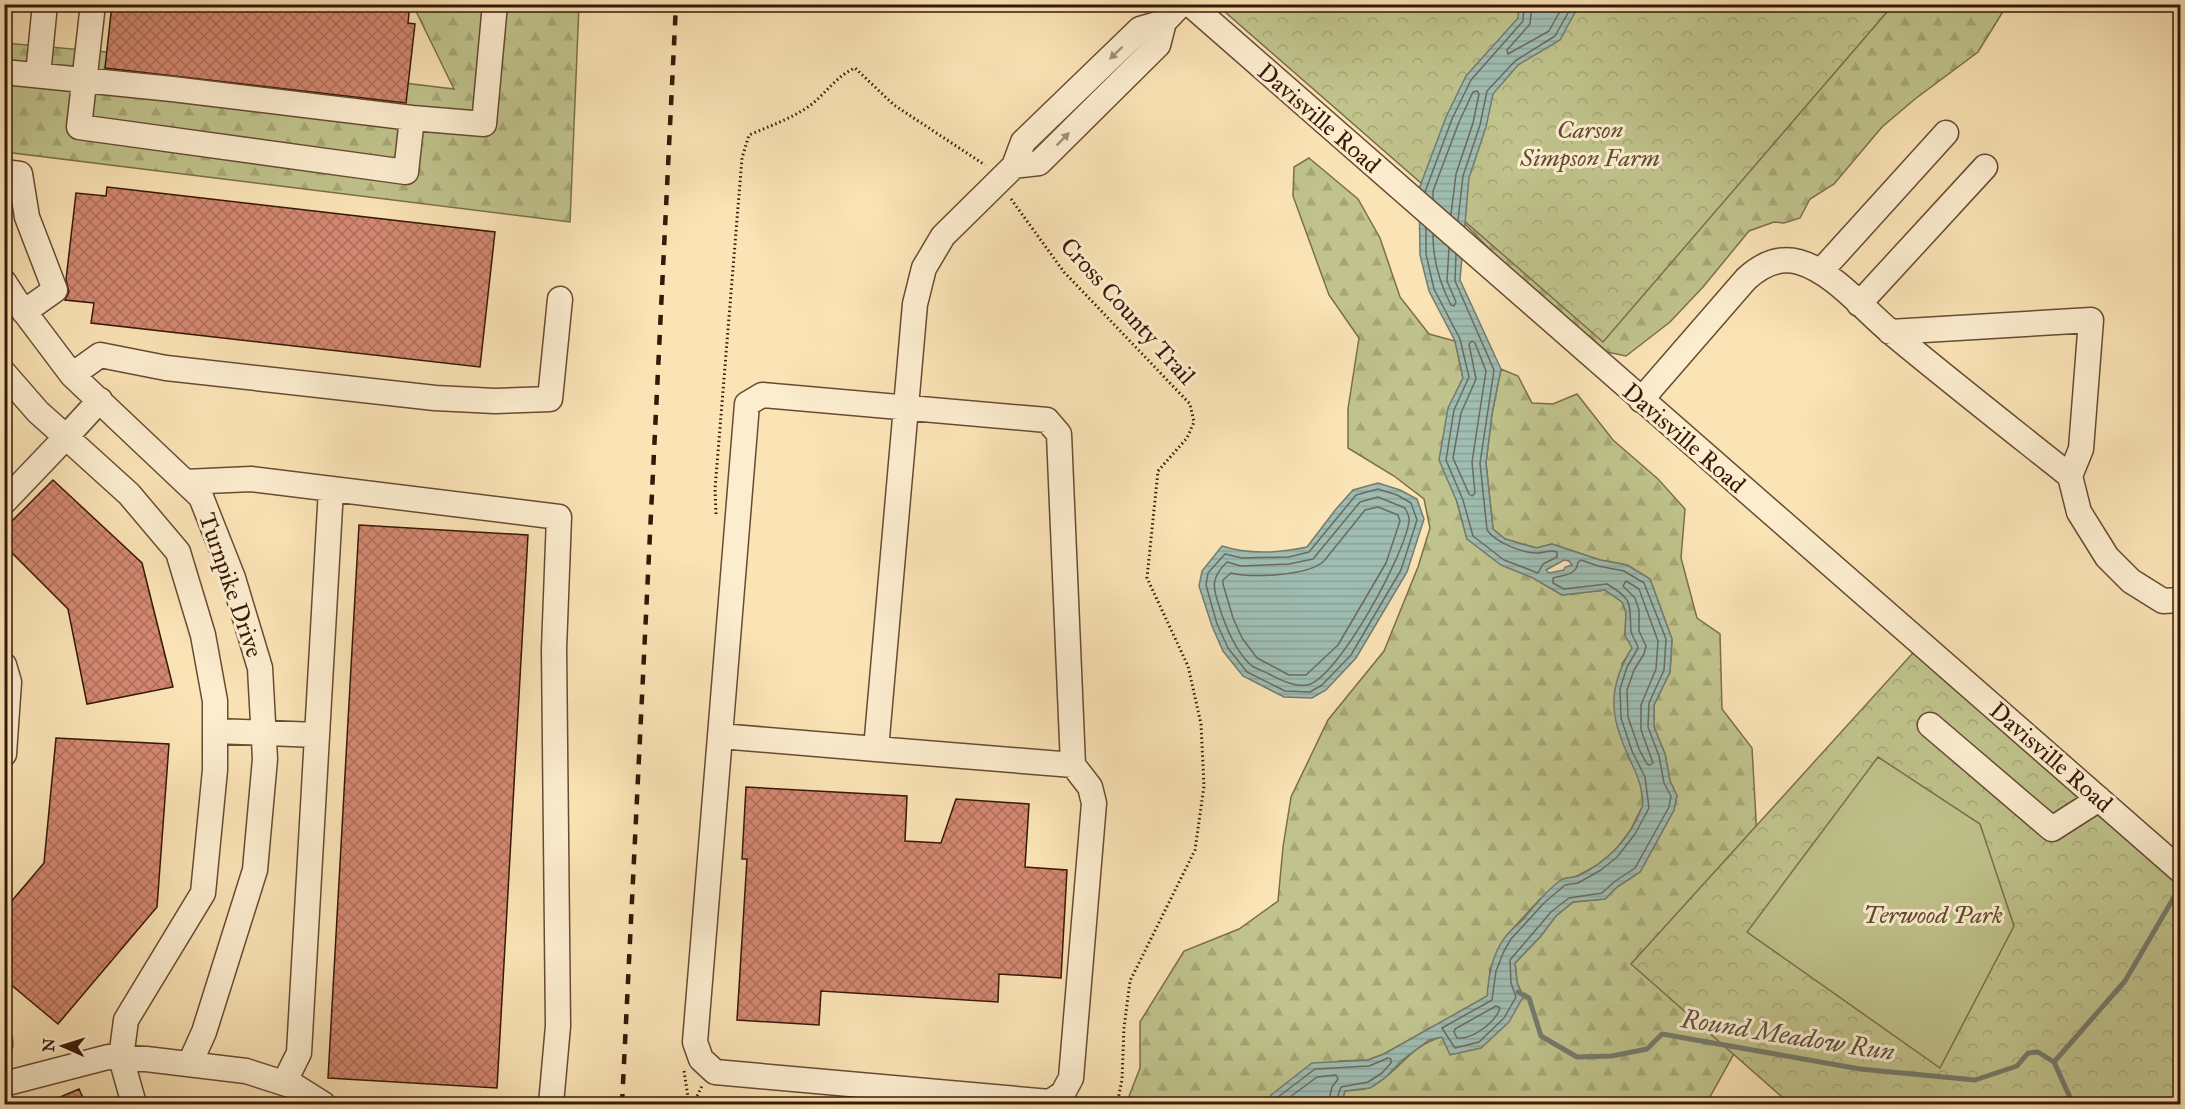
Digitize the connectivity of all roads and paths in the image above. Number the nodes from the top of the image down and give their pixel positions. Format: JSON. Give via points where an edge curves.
{"nodes":[{"id":1,"x":45,"y":4,"type":"edge"},
{"id":2,"x":93,"y":4,"type":"edge"},
{"id":3,"x":495,"y":4,"type":"edge"},
{"id":4,"x":1181,"y":4,"type":"edge"},
{"id":5,"x":1190,"y":4,"type":"edge"},
{"id":6,"x":4,"y":72,"type":"edge"},
{"id":7,"x":38,"y":75,"type":"junction"},
{"id":8,"x":84,"y":81,"type":"junction"},
{"id":9,"x":412,"y":118,"type":"junction"},
{"id":10,"x":1946,"y":133,"type":"dead end"},
{"id":11,"x":1985,"y":167,"type":"dead end"},
{"id":12,"x":4,"y":172,"type":"edge"},
{"id":13,"x":1007,"y":194,"type":"dead end"},
{"id":14,"x":1821,"y":271,"type":"junction"},
{"id":15,"x":4,"y":282,"type":"edge"},
{"id":16,"x":560,"y":299,"type":"dead end"},
{"id":17,"x":1859,"y":304,"type":"junction"},
{"id":18,"x":24,"y":312,"type":"junction"},
{"id":19,"x":1890,"y":332,"type":"junction"},
{"id":20,"x":4,"y":373,"type":"edge"},
{"id":21,"x":72,"y":375,"type":"junction"},
{"id":22,"x":100,"y":400,"type":"junction"},
{"id":23,"x":1641,"y":400,"type":"junction"},
{"id":24,"x":906,"y":407,"type":"junction"},
{"id":25,"x":66,"y":437,"type":"junction"},
{"id":26,"x":2070,"y":476,"type":"junction"},
{"id":27,"x":185,"y":483,"type":"junction"},
{"id":28,"x":331,"y":489,"type":"junction"},
{"id":29,"x":4,"y":502,"type":"edge"},
{"id":30,"x":2181,"y":600,"type":"edge"},
{"id":31,"x":4,"y":665,"type":"edge"},
{"id":32,"x":1930,"y":725,"type":"dead end"},
{"id":33,"x":215,"y":731,"type":"junction"},
{"id":34,"x":264,"y":732,"type":"junction"},
{"id":35,"x":317,"y":735,"type":"junction"},
{"id":36,"x":720,"y":736,"type":"junction"},
{"id":37,"x":876,"y":749,"type":"junction"},
{"id":38,"x":4,"y":754,"type":"edge"},
{"id":39,"x":1073,"y":765,"type":"junction"},
{"id":40,"x":2099,"y":799,"type":"junction"},
{"id":41,"x":2178,"y":868,"type":"edge"},
{"id":42,"x":121,"y":1058,"type":"junction"},
{"id":43,"x":190,"y":1063,"type":"junction"},
{"id":44,"x":284,"y":1083,"type":"junction"},
{"id":45,"x":4,"y":1084,"type":"edge"},
{"id":46,"x":134,"y":1104,"type":"edge"},
{"id":47,"x":323,"y":1104,"type":"edge"},
{"id":48,"x":551,"y":1104,"type":"edge"},
{"id":49,"x":1117,"y":1104,"type":"edge"}],
"edges":[{"from":1,"to":7,"type":"street"},
{"from":2,"to":8,"type":"street"},
{"from":3,"to":9,"type":"street","via":[[484,124]]},
{"from":4,"to":24,"type":"street","via":[[1164,22],[1158,45],[1039,163],[1014,166],[943,236],[924,268],[915,304]]},
{"from":5,"to":23,"type":"street","name":"Davisville Road"},
{"from":6,"to":7,"type":"street"},
{"from":7,"to":8,"type":"street"},
{"from":8,"to":9,"type":"street"},
{"from":8,"to":9,"type":"street","via":[[80,127],[406,172]]},
{"from":10,"to":14,"type":"street"},
{"from":11,"to":17,"type":"street"},
{"from":12,"to":18,"type":"street","via":[[20,174],[27,217],[55,290]]},
{"from":13,"to":49,"type":"path","name":"Cross County Trail","via":[[1064,272],[1190,404],[1194,422],[1187,438],[1158,471],[1147,578],[1188,666],[1201,724],[1204,786],[1195,850],[1130,981]]},
{"from":14,"to":17,"type":"street"},
{"from":14,"to":23,"type":"street","via":[[1784,260],[1758,268]]},
{"from":15,"to":18,"type":"street","name":"Turnpike Drive"},
{"from":16,"to":21,"type":"street","via":[[550,399],[435,398],[166,368],[100,355]]},
{"from":17,"to":19,"type":"street"},
{"from":18,"to":21,"type":"street","name":"Turnpike Drive"},
{"from":19,"to":26,"type":"street"},
{"from":19,"to":26,"type":"street","via":[[2091,320],[2081,449]]},
{"from":20,"to":25,"type":"street"},
{"from":21,"to":22,"type":"street","name":"Turnpike Drive"},
{"from":22,"to":25,"type":"street"},
{"from":22,"to":27,"type":"street","name":"Turnpike Drive"},
{"from":23,"to":40,"type":"street","name":"Davisville Road"},
{"from":24,"to":36,"type":"street","via":[[762,395],[747,404]]},
{"from":24,"to":37,"type":"street"},
{"from":24,"to":39,"type":"street","via":[[1047,420],[1059,434]]},
{"from":25,"to":29,"type":"street"},
{"from":25,"to":33,"type":"street","via":[[129,494],[178,552],[202,635],[215,701]]},
{"from":26,"to":30,"type":"street","via":[[2079,512],[2106,557],[2131,581],[2163,601]]},
{"from":27,"to":28,"type":"street","via":[[251,480]]},
{"from":27,"to":34,"type":"street","name":"Turnpike Drive","via":[[201,497],[233,578],[260,668]]},
{"from":28,"to":35,"type":"street"},
{"from":28,"to":48,"type":"street","via":[[559,517],[554,649],[558,1026]]},
{"from":31,"to":38,"type":"street","via":[[9,682]]},
{"from":32,"to":40,"type":"street","via":[[2052,829]]},
{"from":33,"to":34,"type":"street"},
{"from":33,"to":42,"type":"street","via":[[203,893],[126,1020]]},
{"from":34,"to":35,"type":"street"},
{"from":34,"to":43,"type":"street","name":"Turnpike Drive","via":[[255,870],[204,1032]]},
{"from":35,"to":44,"type":"street","via":[[299,1053]]},
{"from":36,"to":37,"type":"street"},
{"from":36,"to":39,"type":"street","via":[[695,1042],[701,1059],[715,1072],[1050,1102],[1063,1093],[1071,1078],[1094,803],[1090,787]]},
{"from":37,"to":39,"type":"street"},
{"from":40,"to":41,"type":"street","name":"Davisville Road"},
{"from":42,"to":43,"type":"street"},
{"from":42,"to":45,"type":"street","via":[[108,1057]]},
{"from":42,"to":46,"type":"street"},
{"from":43,"to":44,"type":"street","via":[[246,1071]]},
{"from":44,"to":47,"type":"street"}]}
